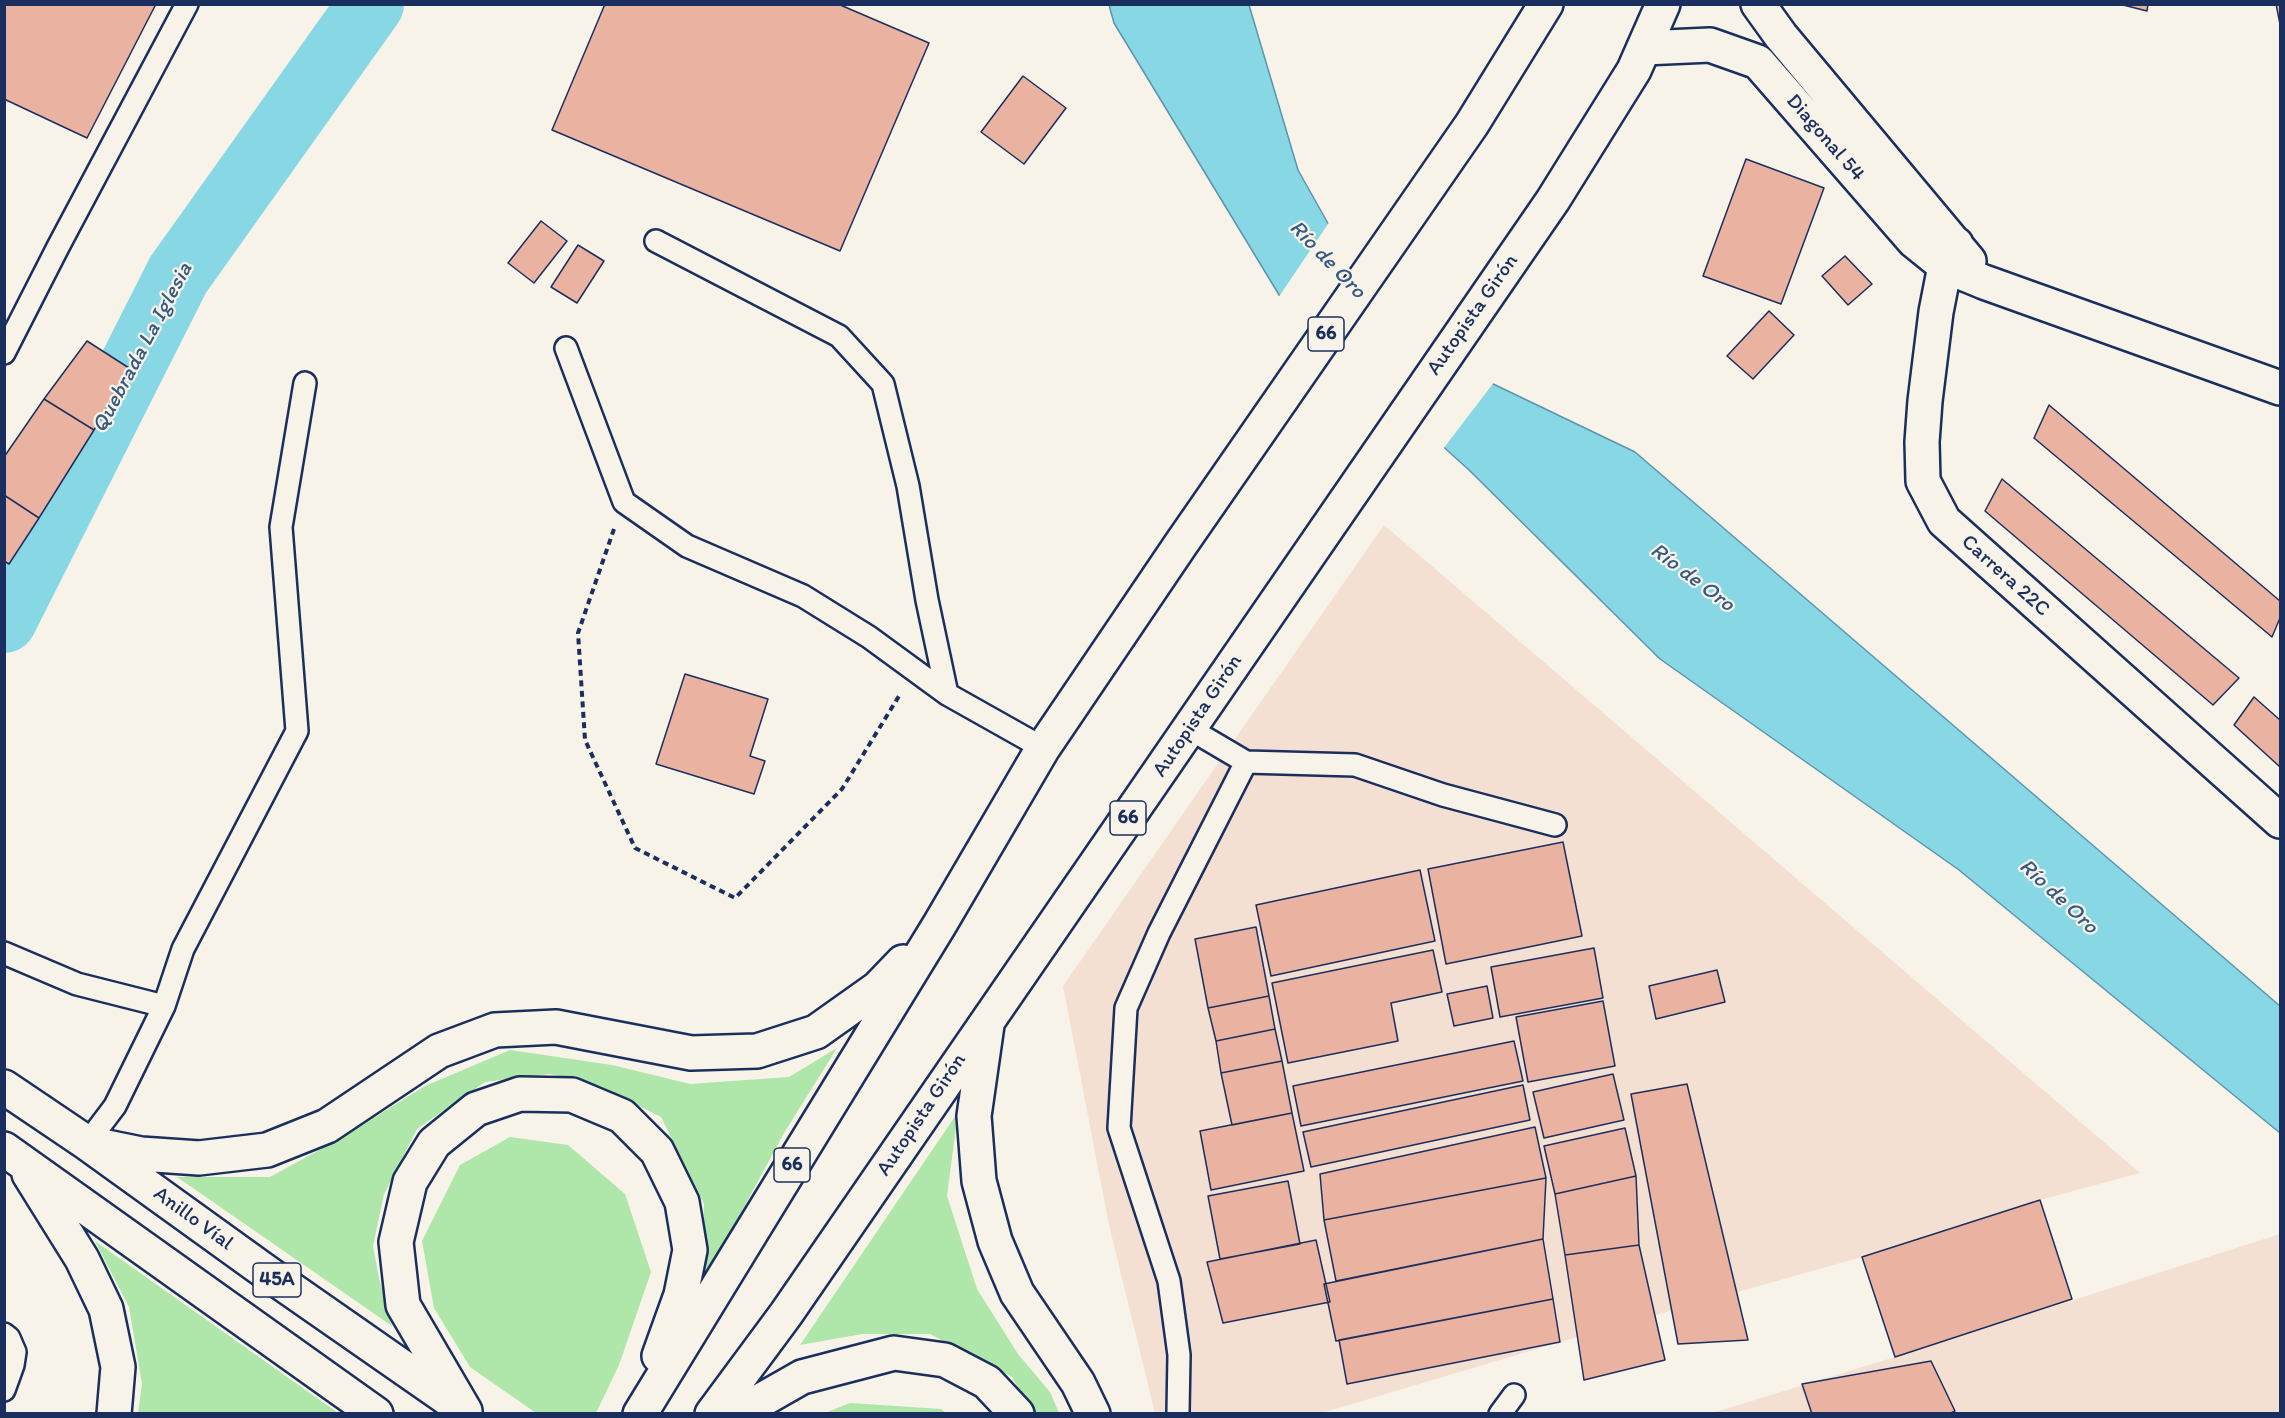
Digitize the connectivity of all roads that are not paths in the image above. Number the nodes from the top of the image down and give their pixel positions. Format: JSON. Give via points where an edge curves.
{"nodes":[{"id":1,"x":187,"y":4,"type":"edge"},
{"id":2,"x":1546,"y":4,"type":"edge"},
{"id":3,"x":1663,"y":4,"type":"edge"},
{"id":4,"x":1758,"y":4,"type":"edge"},
{"id":5,"x":1644,"y":48,"type":"junction"},
{"id":6,"x":656,"y":241,"type":"dead end"},
{"id":7,"x":1950,"y":255,"type":"junction"},
{"id":8,"x":566,"y":348,"type":"dead end"},
{"id":9,"x":4,"y":353,"type":"edge"},
{"id":10,"x":305,"y":383,"type":"dead end"},
{"id":11,"x":2280,"y":388,"type":"edge"},
{"id":12,"x":947,"y":694,"type":"junction"},
{"id":13,"x":1190,"y":729,"type":"junction"},
{"id":14,"x":1043,"y":748,"type":"junction"},
{"id":15,"x":1246,"y":762,"type":"junction"},
{"id":16,"x":2280,"y":821,"type":"edge"},
{"id":17,"x":1555,"y":825,"type":"dead end"},
{"id":18,"x":940,"y":924,"type":"junction"},
{"id":19,"x":4,"y":953,"type":"edge"},
{"id":20,"x":164,"y":1006,"type":"junction"},
{"id":21,"x":988,"y":1018,"type":"junction"},
{"id":22,"x":4,"y":1087,"type":"edge"},
{"id":23,"x":87,"y":1143,"type":"junction"},
{"id":24,"x":12,"y":1154,"type":"edge"},
{"id":25,"x":4,"y":1334,"type":"edge"},
{"id":26,"x":4,"y":1390,"type":"edge"},
{"id":27,"x":1514,"y":1395,"type":"dead end"},
{"id":28,"x":643,"y":1410,"type":"edge"},
{"id":29,"x":467,"y":1412,"type":"edge"},
{"id":30,"x":1178,"y":1412,"type":"dead end"},
{"id":31,"x":114,"y":1413,"type":"edge"},
{"id":32,"x":376,"y":1413,"type":"edge"},
{"id":33,"x":712,"y":1413,"type":"edge"},
{"id":34,"x":737,"y":1413,"type":"edge"},
{"id":35,"x":1017,"y":1413,"type":"edge"},
{"id":36,"x":1093,"y":1413,"type":"edge"},
{"id":37,"x":1500,"y":1413,"type":"edge"}],
"edges":[{"from":1,"to":9,"type":"lane"},
{"from":2,"to":14,"type":"main road","number":"66","via":[[1472,124]]},
{"from":3,"to":5,"type":"main road","name":"Autopista Girón","number":"66"},
{"from":4,"to":7,"type":"main road","name":"Diagonal 54","via":[[1880,155]]},
{"from":5,"to":7,"type":"main road","name":"Diagonal 54","via":[[1710,45],[1758,62],[1914,241]]},
{"from":5,"to":13,"type":"main road","name":"Autopista Girón","number":"66","via":[[1553,200]]},
{"from":6,"to":12,"type":"lane","via":[[839,336],[883,384],[908,486]]},
{"from":7,"to":11,"type":"main road","name":"Diagonal 54","via":[[1984,282]]},
{"from":7,"to":16,"type":"main road","name":"Carrera 22C","via":[[1936,312],[1922,442],[1923,481],[1944,521]]},
{"from":8,"to":12,"type":"lane","via":[[624,502],[687,546],[803,596],[869,637]]},
{"from":10,"to":20,"type":"lane","via":[[281,527],[297,731],[183,949]]},
{"from":12,"to":14,"type":"lane"},
{"from":13,"to":15,"type":"lane"},
{"from":13,"to":21,"type":"main road","name":"Autopista Girón","number":"66"},
{"from":14,"to":18,"type":"main road","number":"66"},
{"from":15,"to":17,"type":"lane","via":[[1355,765],[1443,795]]},
{"from":15,"to":30,"type":"lane","via":[[1159,933],[1126,1008],[1119,1128],[1169,1281],[1179,1355]]},
{"from":18,"to":23,"type":"main road","via":[[878,988],[816,1032],[757,1051],[691,1053],[556,1027],[495,1030],[439,1051],[327,1126],[267,1150],[200,1158],[141,1155]]},
{"from":18,"to":28,"type":"main road","number":"66"},
{"from":19,"to":20,"type":"lane","via":[[77,984]]},
{"from":20,"to":23,"type":"lane","via":[[115,1106]]},
{"from":21,"to":33,"type":"main road","name":"Autopista Girón","number":"66","via":[[786,1314]]},
{"from":21,"to":36,"type":"main road","via":[[974,1116],[979,1181],[989,1221],[1017,1293],[1078,1383]]},
{"from":22,"to":23,"type":"main road","name":"Anillo Víal","number":"45A"},
{"from":23,"to":29,"type":"main road","name":"Anillo Víal","number":"45A"},
{"from":24,"to":31,"type":"main road","via":[[82,1259],[106,1309],[118,1367]]},
{"from":24,"to":32,"type":"main road","number":"45A"},
{"from":25,"to":26,"type":"lane","via":[[15,1352]]},
{"from":27,"to":37,"type":"lane"},
{"from":28,"to":29,"type":"main road","via":[[681,1295],[690,1251],[682,1202],[657,1151],[622,1116],[572,1095],[520,1094],[476,1108],[434,1143],[410,1182],[396,1242],[403,1305]]},
{"from":34,"to":35,"type":"main road","via":[[802,1377],[894,1353],[945,1360],[987,1382]]}]}
